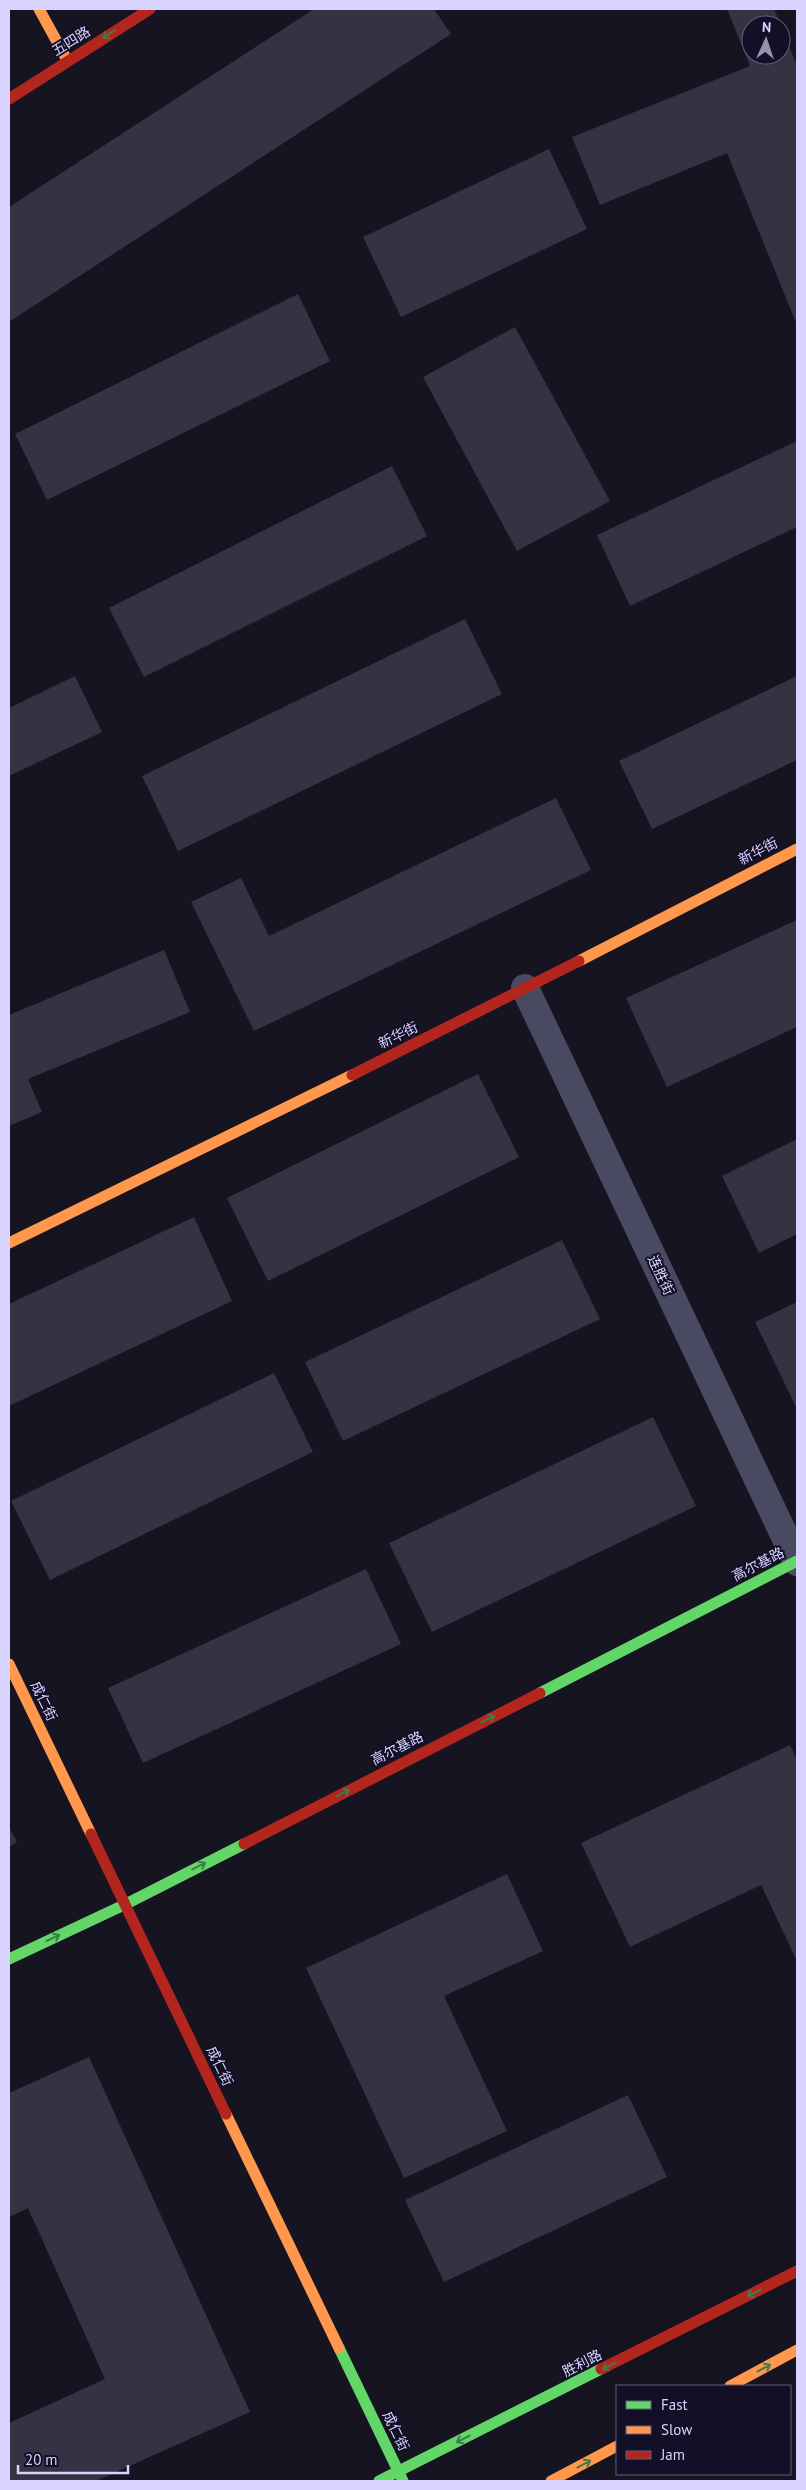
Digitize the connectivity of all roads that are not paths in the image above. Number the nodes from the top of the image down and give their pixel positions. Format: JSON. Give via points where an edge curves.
{"nodes":[{"id":1,"x":40,"y":9,"type":"edge"},
{"id":2,"x":150,"y":9,"type":"edge"},
{"id":3,"x":67,"y":60,"type":"junction"},
{"id":4,"x":9,"y":100,"type":"edge"},
{"id":5,"x":797,"y":848,"type":"edge"},
{"id":6,"x":524,"y":988,"type":"junction"},
{"id":7,"x":9,"y":1243,"type":"edge"},
{"id":8,"x":797,"y":1561,"type":"edge"},
{"id":9,"x":9,"y":1664,"type":"edge"},
{"id":10,"x":126,"y":1904,"type":"junction"},
{"id":11,"x":9,"y":1959,"type":"edge"},
{"id":12,"x":797,"y":2271,"type":"edge"},
{"id":13,"x":797,"y":2350,"type":"edge"},
{"id":14,"x":732,"y":2385,"type":"edge"},
{"id":15,"x":616,"y":2447,"type":"edge"},
{"id":16,"x":401,"y":2476,"type":"edge"},
{"id":17,"x":379,"y":2481,"type":"edge"},
{"id":18,"x":551,"y":2481,"type":"edge"}],
"edges":[{"from":1,"to":3,"type":"street"},
{"from":2,"to":3,"type":"street","name":"五四路","one_way":true},
{"from":3,"to":4,"type":"street","name":"五四路"},
{"from":5,"to":6,"type":"street","name":"新华街"},
{"from":6,"to":7,"type":"street","name":"新华街"},
{"from":6,"to":8,"type":"street","name":"连胜街"},
{"from":10,"to":8,"type":"street","name":"高尔基路","one_way":true},
{"from":9,"to":10,"type":"street","name":"成仁街"},
{"from":11,"to":10,"type":"street","name":"高尔基路","one_way":true},
{"from":10,"to":16,"type":"street","name":"成仁街"},
{"from":12,"to":16,"type":"street","name":"胜利路","one_way":true},
{"from":14,"to":13,"type":"street","one_way":true},
{"from":18,"to":15,"type":"street","one_way":true},
{"from":16,"to":17,"type":"street","name":"胜利路"}]}
